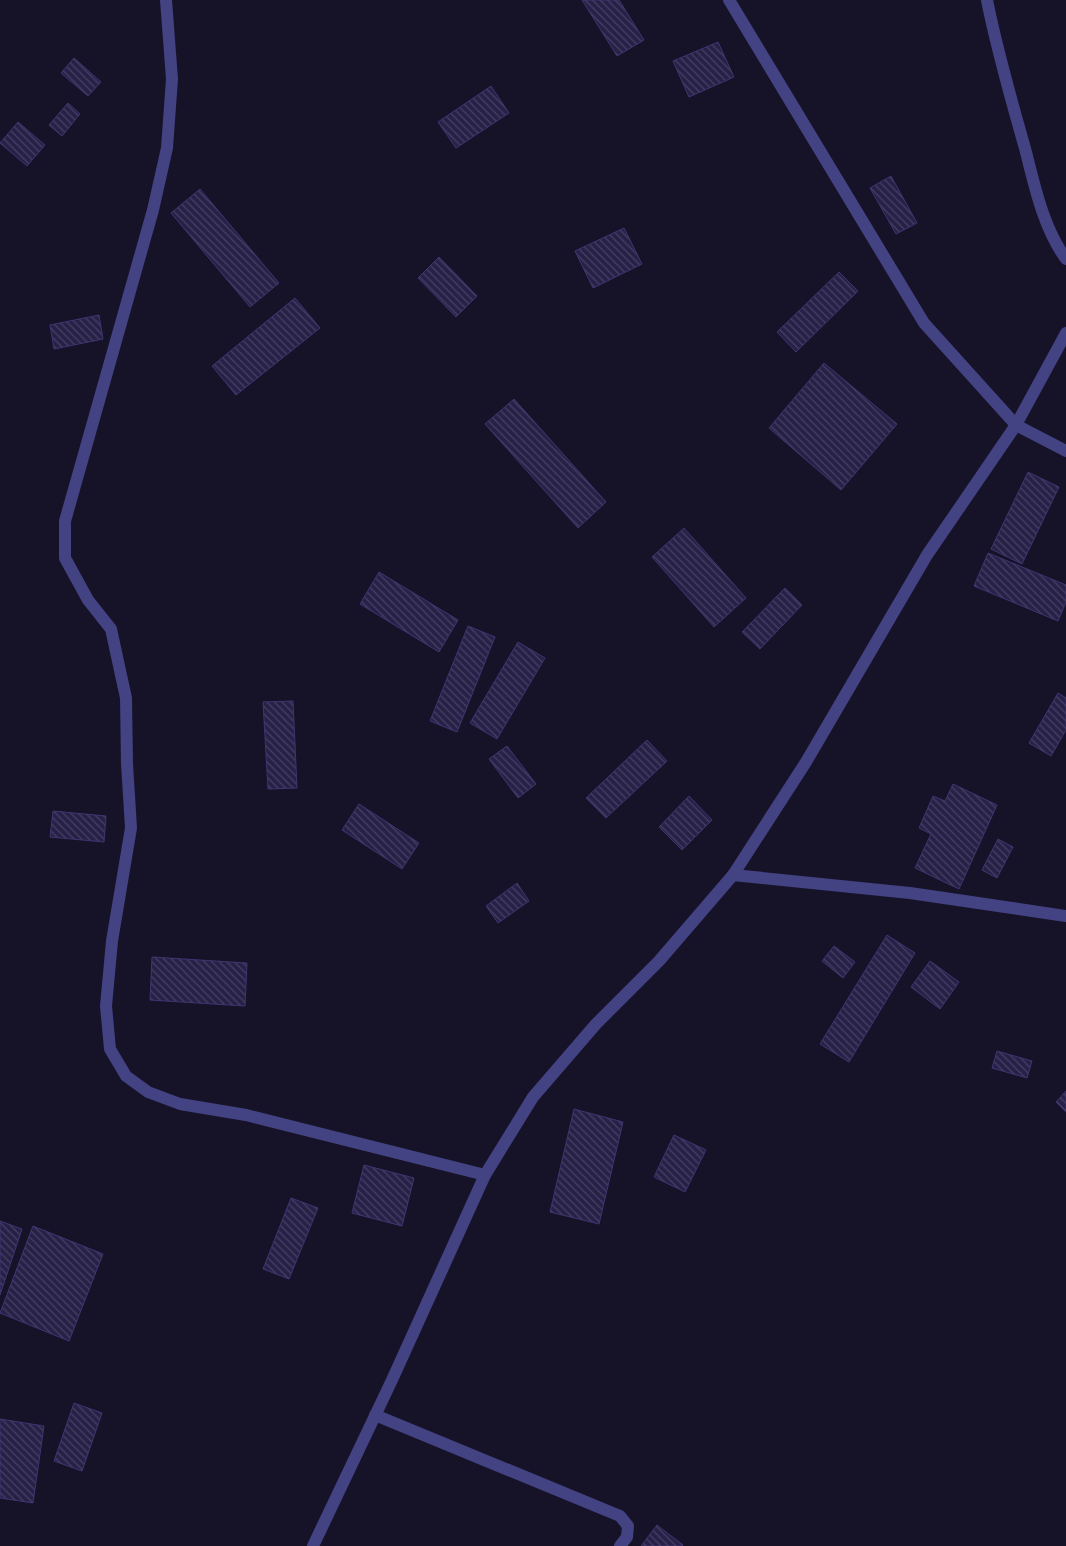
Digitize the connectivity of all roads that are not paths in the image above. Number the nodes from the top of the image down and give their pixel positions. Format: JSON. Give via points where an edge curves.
{"nodes":[{"id":1,"x":166,"y":0,"type":"edge"},
{"id":2,"x":729,"y":0,"type":"edge"},
{"id":3,"x":987,"y":0,"type":"edge"},
{"id":4,"x":1066,"y":259,"type":"edge"},
{"id":5,"x":1066,"y":333,"type":"edge"},
{"id":6,"x":1016,"y":425,"type":"junction"},
{"id":7,"x":1066,"y":450,"type":"edge"},
{"id":8,"x":733,"y":875,"type":"junction"},
{"id":9,"x":1066,"y":916,"type":"edge"},
{"id":10,"x":485,"y":1176,"type":"junction"},
{"id":11,"x":375,"y":1415,"type":"junction"},
{"id":12,"x":313,"y":1546,"type":"edge"},
{"id":13,"x":620,"y":1546,"type":"edge"}],
"edges":[{"from":1,"to":10,"type":"street","via":[[172,79],[167,148],[153,210],[65,521],[65,558],[88,600],[111,629],[126,698],[131,828],[112,942],[106,1006],[110,1049],[126,1076],[148,1092],[180,1104],[246,1115]]},
{"from":2,"to":6,"type":"street","via":[[924,323]]},
{"from":3,"to":4,"type":"street","via":[[1039,200],[1058,248]]},
{"from":5,"to":6,"type":"street"},
{"from":6,"to":7,"type":"street"},
{"from":6,"to":8,"type":"street","via":[[927,555],[806,762]]},
{"from":8,"to":9,"type":"street","via":[[910,893]]},
{"from":8,"to":10,"type":"street","via":[[659,961],[596,1024],[533,1097]]},
{"from":10,"to":11,"type":"street"},
{"from":11,"to":12,"type":"street"},
{"from":11,"to":13,"type":"street","via":[[620,1516],[628,1526],[627,1537]]}]}
